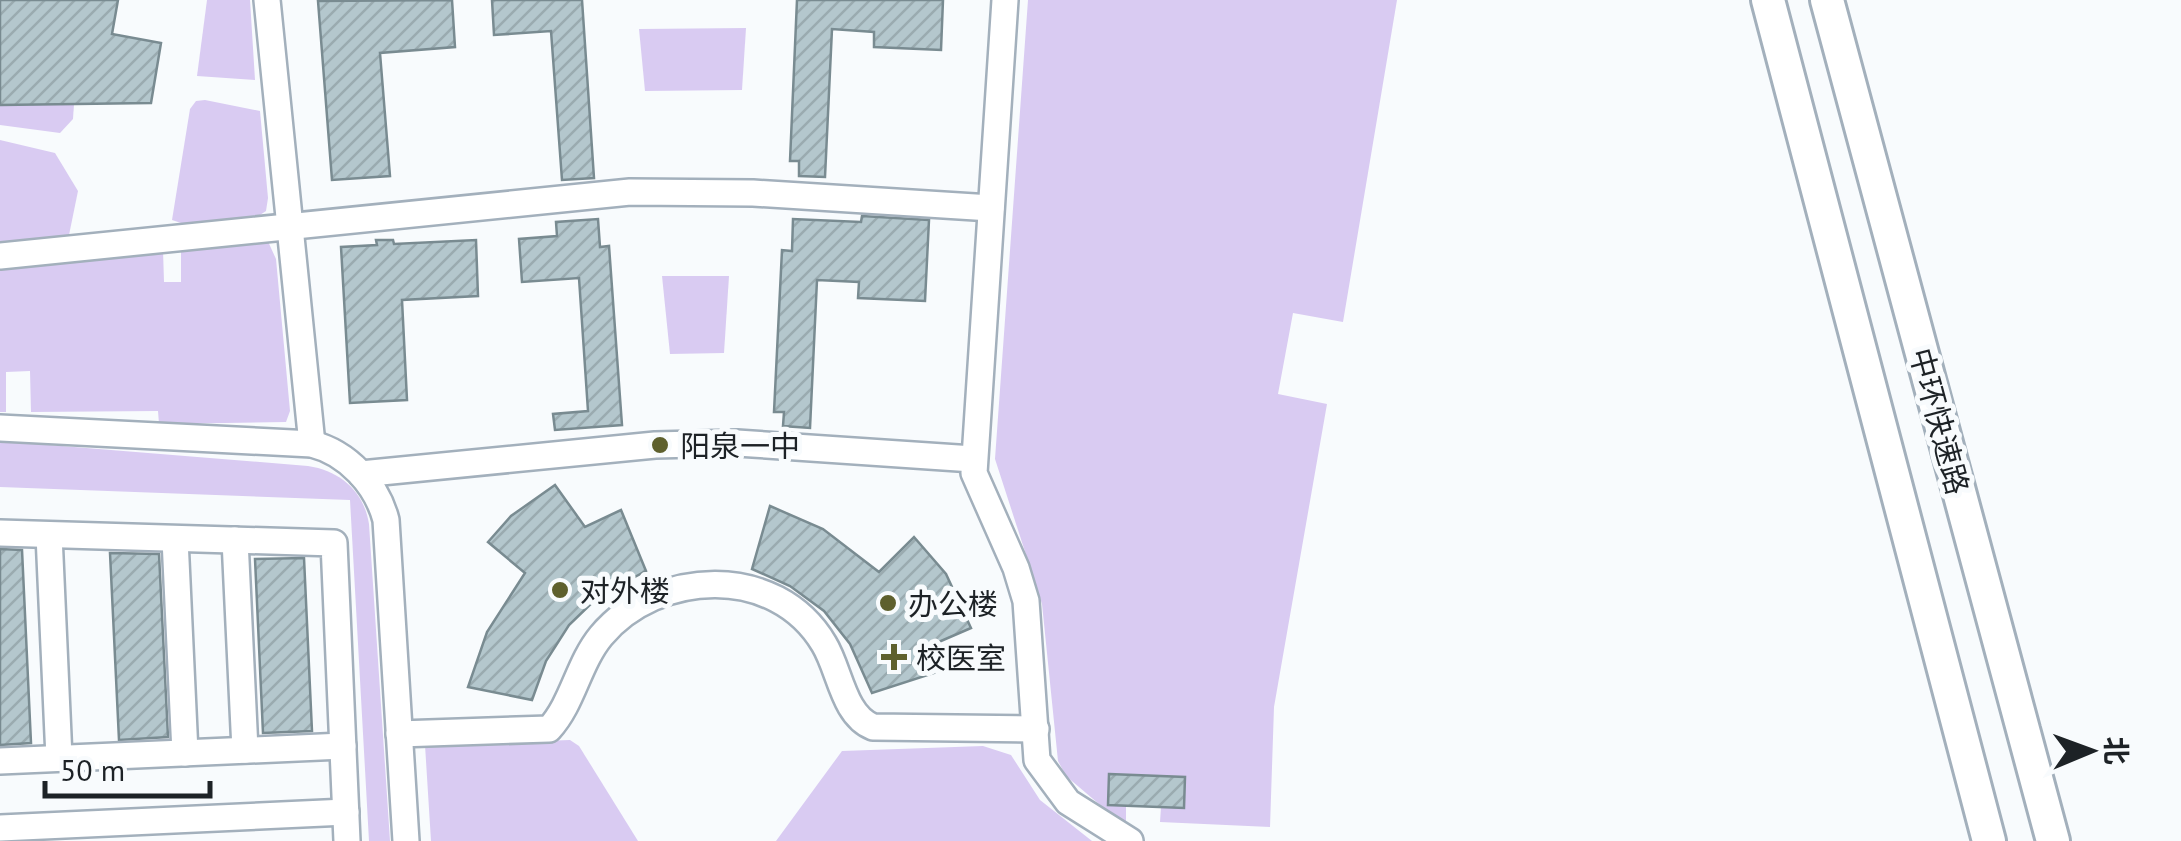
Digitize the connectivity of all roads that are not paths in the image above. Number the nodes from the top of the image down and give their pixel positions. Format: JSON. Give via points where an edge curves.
{"nodes":[{"id":1,"x":267,"y":0,"type":"edge"},
{"id":2,"x":1005,"y":0,"type":"edge"},
{"id":3,"x":1768,"y":0,"type":"edge"},
{"id":4,"x":1827,"y":0,"type":"edge"},
{"id":5,"x":991,"y":208,"type":"junction"},
{"id":6,"x":290,"y":226,"type":"junction"},
{"id":7,"x":0,"y":256,"type":"edge"},
{"id":8,"x":0,"y":428,"type":"edge"},
{"id":9,"x":312,"y":444,"type":"junction"},
{"id":10,"x":973,"y":458,"type":"junction"},
{"id":11,"x":361,"y":474,"type":"junction"},
{"id":12,"x":0,"y":533,"type":"edge"},
{"id":13,"x":49,"y":535,"type":"junction"},
{"id":14,"x":175,"y":538,"type":"junction"},
{"id":15,"x":235,"y":540,"type":"junction"},
{"id":16,"x":1036,"y":729,"type":"junction"},
{"id":17,"x":399,"y":734,"type":"junction"},
{"id":18,"x":343,"y":746,"type":"junction"},
{"id":19,"x":244,"y":750,"type":"junction"},
{"id":20,"x":185,"y":753,"type":"junction"},
{"id":21,"x":59,"y":758,"type":"junction"},
{"id":22,"x":0,"y":761,"type":"edge"},
{"id":23,"x":346,"y":812,"type":"junction"},
{"id":24,"x":0,"y":828,"type":"edge"},
{"id":25,"x":250,"y":829,"type":"edge"},
{"id":26,"x":204,"y":830,"type":"edge"},
{"id":27,"x":347,"y":841,"type":"edge"},
{"id":28,"x":406,"y":841,"type":"edge"},
{"id":29,"x":1130,"y":841,"type":"edge"},
{"id":30,"x":1989,"y":841,"type":"edge"},
{"id":31,"x":2053,"y":841,"type":"edge"}],
"edges":[{"from":1,"to":6,"type":"lane"},
{"from":2,"to":5,"type":"lane"},
{"from":3,"to":30,"type":"main road","name":"中环快速路"},
{"from":4,"to":31,"type":"main road","name":"中环快速路"},
{"from":5,"to":6,"type":"lane","via":[[630,192]]},
{"from":5,"to":10,"type":"lane"},
{"from":6,"to":7,"type":"lane"},
{"from":6,"to":9,"type":"lane"},
{"from":8,"to":9,"type":"lane"},
{"from":9,"to":11,"type":"lane","via":[[337,453]]},
{"from":10,"to":11,"type":"lane","via":[[736,443],[655,445]]},
{"from":10,"to":16,"type":"lane","via":[[1026,601]]},
{"from":11,"to":17,"type":"lane","via":[[386,520]]},
{"from":12,"to":13,"type":"lane"},
{"from":13,"to":14,"type":"lane"},
{"from":13,"to":21,"type":"lane"},
{"from":14,"to":15,"type":"lane"},
{"from":14,"to":20,"type":"lane"},
{"from":15,"to":18,"type":"lane","via":[[334,543]]},
{"from":15,"to":19,"type":"lane"},
{"from":16,"to":17,"type":"lane","via":[[873,728],[852,711],[827,648],[804,620],[762,592],[704,584],[664,590],[614,621],[588,653],[549,729]]},
{"from":16,"to":29,"type":"lane","via":[[1037,760],[1052,786],[1091,820]]},
{"from":17,"to":28,"type":"lane"},
{"from":18,"to":19,"type":"lane"},
{"from":18,"to":23,"type":"lane"},
{"from":19,"to":20,"type":"lane"},
{"from":20,"to":21,"type":"lane"},
{"from":21,"to":22,"type":"lane"},
{"from":23,"to":25,"type":"lane"},
{"from":23,"to":27,"type":"lane"},
{"from":24,"to":26,"type":"lane"},
{"from":25,"to":26,"type":"lane"}]}
